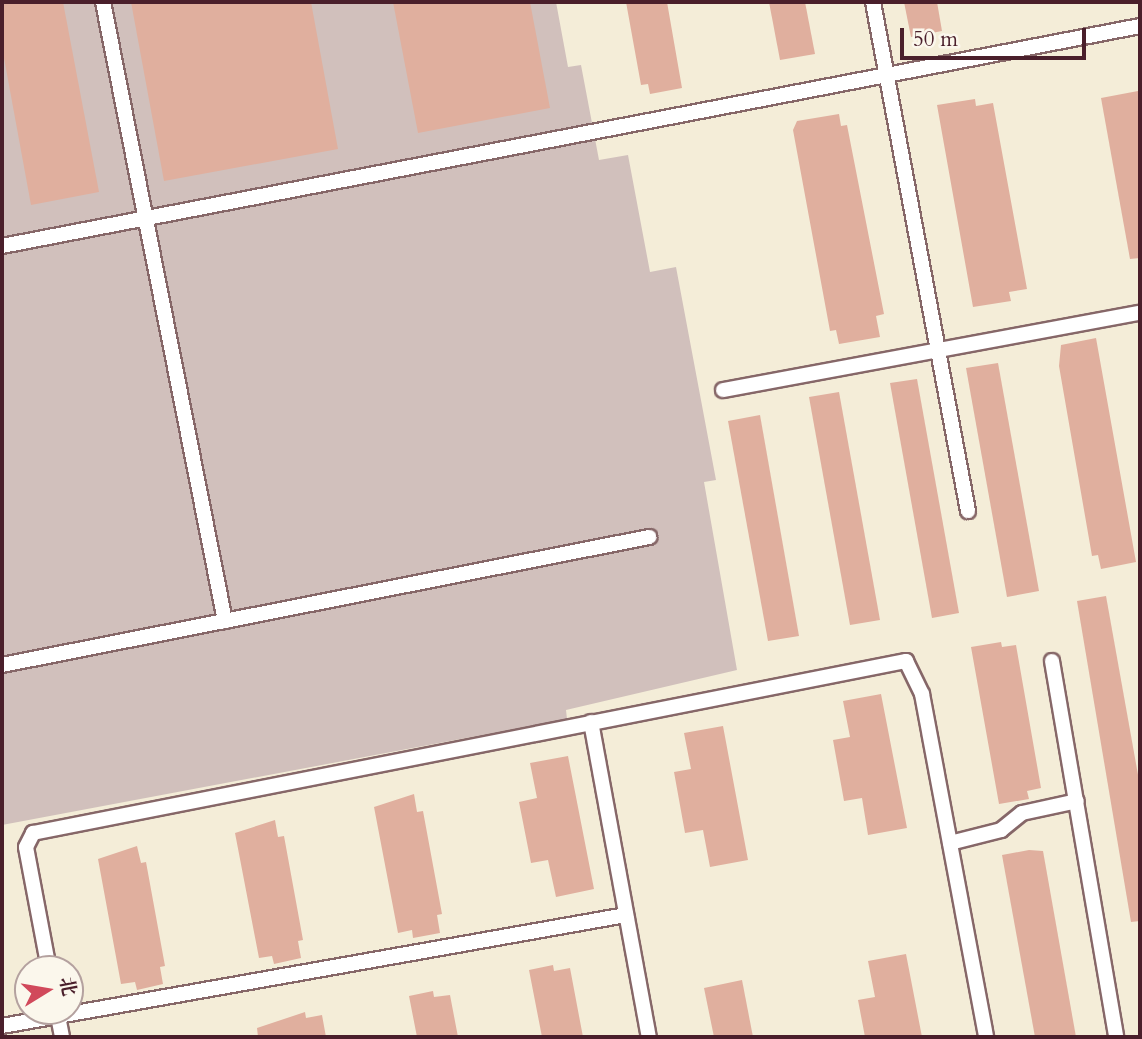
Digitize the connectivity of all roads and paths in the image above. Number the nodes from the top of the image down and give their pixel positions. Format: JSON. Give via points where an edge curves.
{"nodes":[{"id":1,"x":103,"y":2,"type":"edge"},
{"id":2,"x":873,"y":2,"type":"edge"},
{"id":3,"x":1140,"y":26,"type":"edge"},
{"id":4,"x":887,"y":75,"type":"junction"},
{"id":5,"x":146,"y":218,"type":"junction"},
{"id":6,"x":2,"y":246,"type":"edge"},
{"id":7,"x":1140,"y":313,"type":"edge"},
{"id":8,"x":938,"y":350,"type":"junction"},
{"id":9,"x":723,"y":390,"type":"dead end"},
{"id":10,"x":968,"y":511,"type":"dead end"},
{"id":11,"x":649,"y":537,"type":"dead end"},
{"id":12,"x":225,"y":621,"type":"junction"},
{"id":13,"x":1052,"y":660,"type":"dead end"},
{"id":14,"x":2,"y":665,"type":"edge"},
{"id":15,"x":591,"y":722,"type":"junction"},
{"id":16,"x":1077,"y":801,"type":"junction"},
{"id":17,"x":950,"y":843,"type":"junction"},
{"id":18,"x":626,"y":915,"type":"junction"},
{"id":19,"x":46,"y":955,"type":"edge"},
{"id":20,"x":84,"y":1008,"type":"edge"},
{"id":21,"x":649,"y":1037,"type":"edge"},
{"id":22,"x":986,"y":1037,"type":"edge"},
{"id":23,"x":1116,"y":1037,"type":"edge"}],
"edges":[{"from":1,"to":5,"type":"lane"},
{"from":2,"to":4,"type":"lane"},
{"from":3,"to":4,"type":"lane"},
{"from":4,"to":5,"type":"lane"},
{"from":4,"to":8,"type":"lane"},
{"from":5,"to":6,"type":"lane"},
{"from":5,"to":12,"type":"lane"},
{"from":7,"to":8,"type":"lane"},
{"from":8,"to":9,"type":"lane"},
{"from":8,"to":10,"type":"lane"},
{"from":11,"to":12,"type":"lane"},
{"from":12,"to":14,"type":"lane"},
{"from":13,"to":16,"type":"lane"},
{"from":15,"to":17,"type":"lane","via":[[905,661],[922,694]]},
{"from":15,"to":18,"type":"lane"},
{"from":15,"to":19,"type":"lane","via":[[33,832],[26,847]]},
{"from":16,"to":17,"type":"lane","via":[[1023,813],[1001,830]]},
{"from":16,"to":23,"type":"lane"},
{"from":17,"to":22,"type":"lane"},
{"from":18,"to":20,"type":"lane"},
{"from":18,"to":21,"type":"lane"}]}
